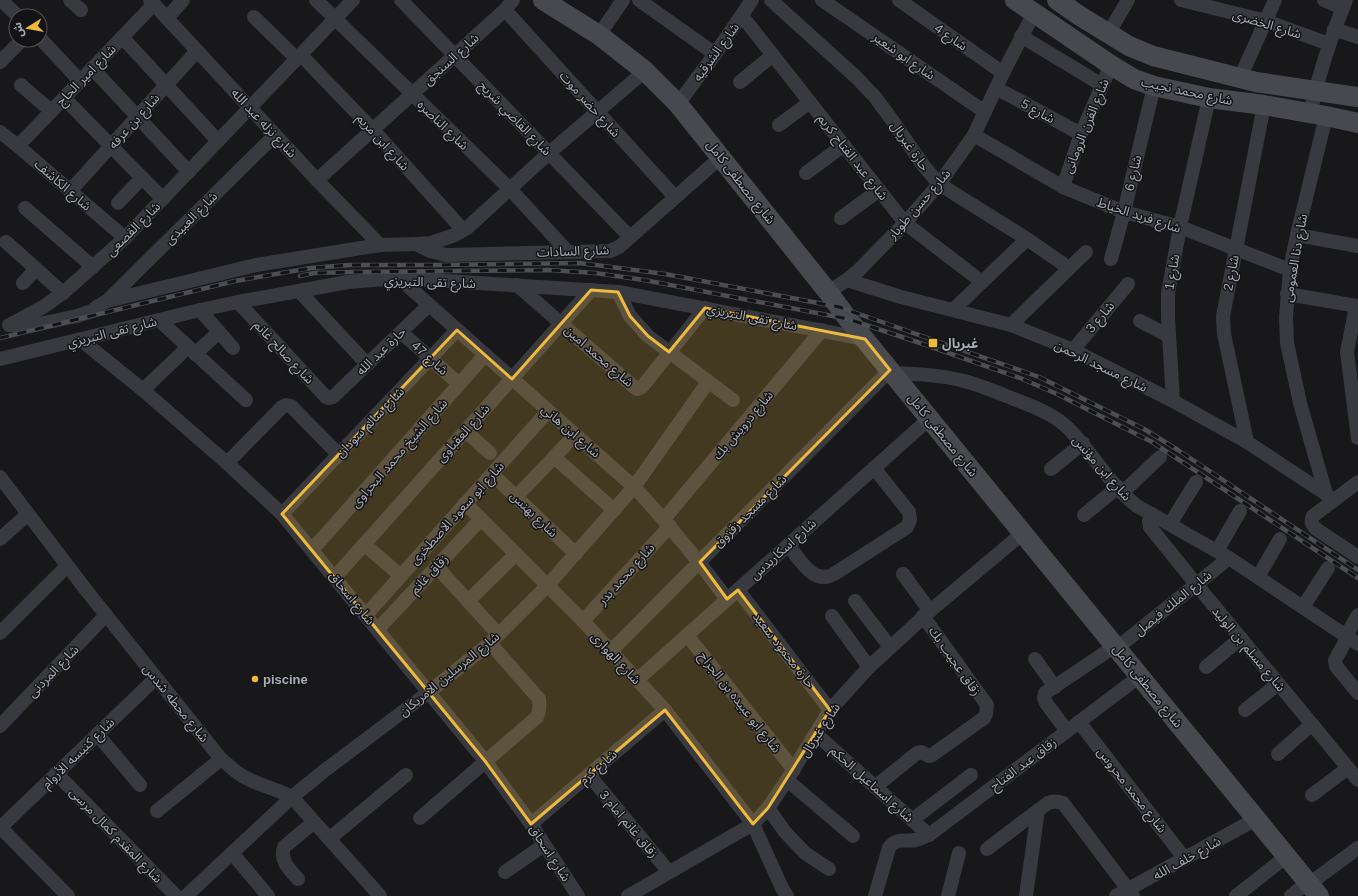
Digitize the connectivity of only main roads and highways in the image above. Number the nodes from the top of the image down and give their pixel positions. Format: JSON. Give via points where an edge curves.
{"nodes":[{"id":1,"x":543,"y":0,"type":"edge"},
{"id":2,"x":1014,"y":0,"type":"edge"},
{"id":3,"x":1057,"y":0,"type":"edge"},
{"id":4,"x":1358,"y":97,"type":"edge"},
{"id":5,"x":1358,"y":123,"type":"edge"},
{"id":6,"x":1312,"y":887,"type":"edge"}],
"edges":[{"from":1,"to":6,"type":"main road","name":"شارع مصطفى كامل","via":[[599,35],[645,71],[678,104],[864,339]]},
{"from":2,"to":5,"type":"main road","name":"شارع محمد نجيب","via":[[1134,79],[1209,98],[1318,114]]},
{"from":3,"to":4,"type":"main road","name":"شارع محمد نجيب","via":[[1108,34],[1153,56],[1256,82]]}]}
